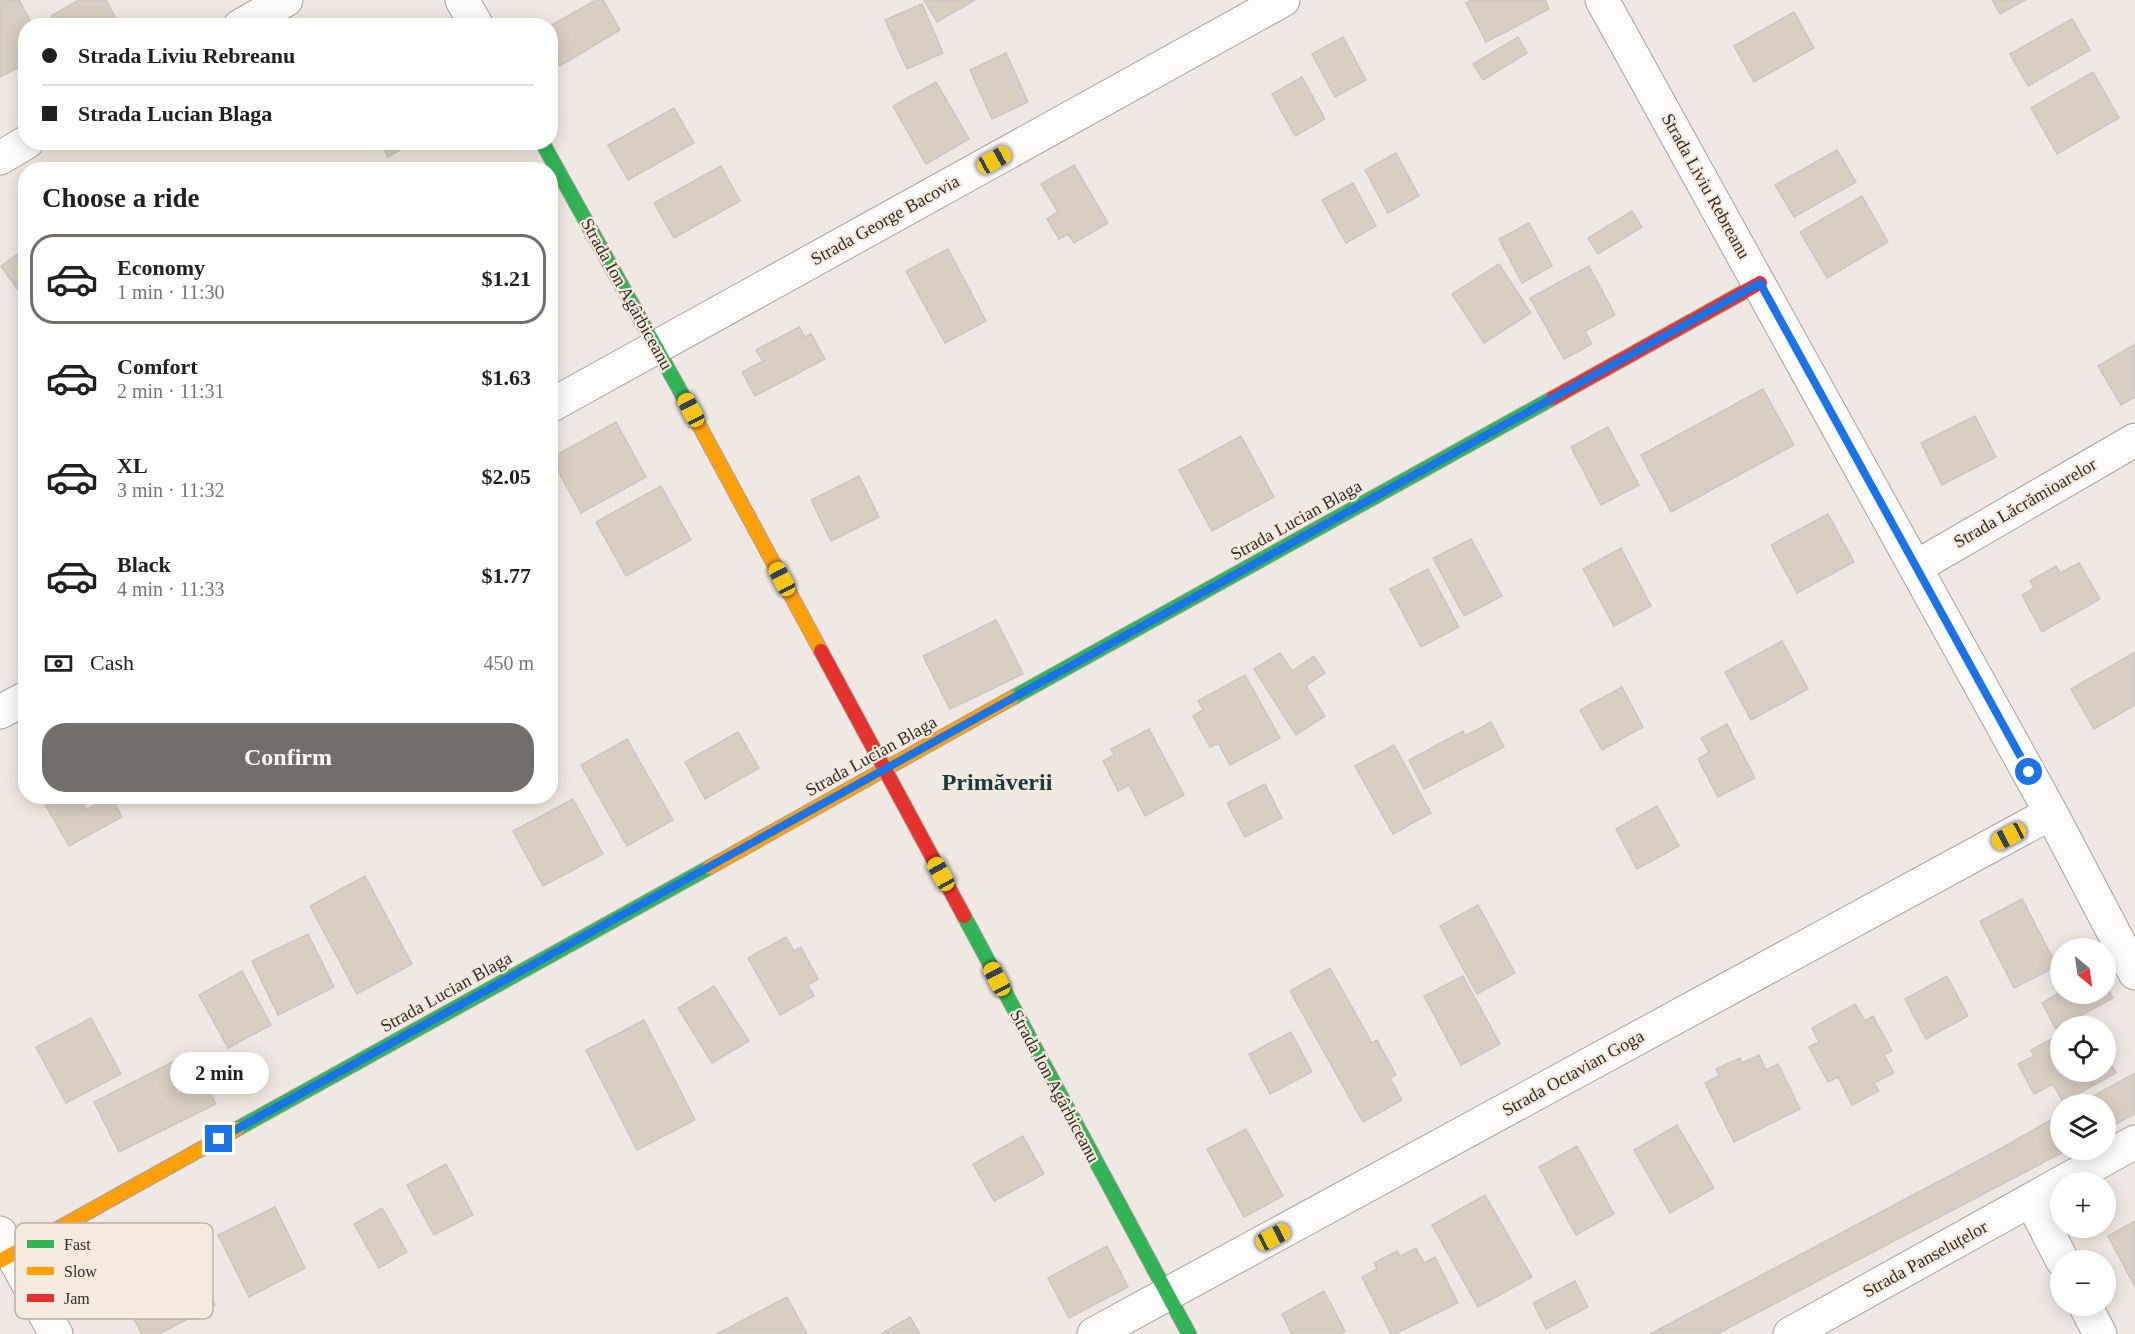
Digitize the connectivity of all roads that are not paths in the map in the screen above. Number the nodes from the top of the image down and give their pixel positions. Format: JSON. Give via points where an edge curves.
{"nodes":[{"id":1,"x":286,"y":0,"type":"edge"},
{"id":2,"x":462,"y":0,"type":"edge"},
{"id":3,"x":1283,"y":0,"type":"edge"},
{"id":4,"x":1602,"y":0,"type":"edge"},
{"id":5,"x":254,"y":18,"type":"edge"},
{"id":6,"x":472,"y":18,"type":"edge"},
{"id":7,"x":18,"y":147,"type":"edge"},
{"id":8,"x":0,"y":158,"type":"edge"},
{"id":9,"x":558,"y":171,"type":"edge"},
{"id":10,"x":1760,"y":283,"type":"junction"},
{"id":11,"x":657,"y":347,"type":"junction"},
{"id":12,"x":558,"y":402,"type":"edge"},
{"id":13,"x":2135,"y":440,"type":"edge"},
{"id":14,"x":1916,"y":567,"type":"junction"},
{"id":15,"x":18,"y":702,"type":"edge"},
{"id":16,"x":0,"y":712,"type":"edge"},
{"id":17,"x":884,"y":770,"type":"junction"},
{"id":18,"x":2051,"y":813,"type":"junction"},
{"id":19,"x":2135,"y":974,"type":"edge"},
{"id":20,"x":2135,"y":1142,"type":"edge"},
{"id":21,"x":2082,"y":1172,"type":"edge"},
{"id":22,"x":2050,"y":1190,"type":"edge"},
{"id":23,"x":2031,"y":1200,"type":"junction"},
{"id":24,"x":54,"y":1223,"type":"edge"},
{"id":25,"x":4,"y":1250,"type":"edge"},
{"id":26,"x":2057,"y":1250,"type":"edge"},
{"id":27,"x":15,"y":1268,"type":"edge"},
{"id":28,"x":1167,"y":1294,"type":"junction"},
{"id":29,"x":2091,"y":1316,"type":"edge"},
{"id":30,"x":47,"y":1319,"type":"edge"},
{"id":31,"x":56,"y":1334,"type":"edge"},
{"id":32,"x":1094,"y":1334,"type":"edge"},
{"id":33,"x":1189,"y":1334,"type":"edge"},
{"id":34,"x":1790,"y":1334,"type":"edge"},
{"id":35,"x":2100,"y":1334,"type":"edge"}],
"edges":[{"from":1,"to":5,"type":"street"},
{"from":2,"to":6,"type":"street"},
{"from":3,"to":11,"type":"street","name":"Strada George Bacovia"},
{"from":4,"to":10,"type":"street","name":"Strada Liviu Rebreanu"},
{"from":7,"to":8,"type":"street"},
{"from":9,"to":11,"type":"street","name":"Strada Ion Agârbiceanu"},
{"from":10,"to":14,"type":"street","name":"Strada Liviu Rebreanu"},
{"from":10,"to":17,"type":"street","name":"Strada Lucian Blaga"},
{"from":11,"to":12,"type":"street","name":"Strada George Bacovia"},
{"from":11,"to":17,"type":"street","name":"Strada Ion Agârbiceanu"},
{"from":13,"to":14,"type":"street","name":"Strada Lăcrămioarelor"},
{"from":14,"to":18,"type":"street","name":"Strada Liviu Rebreanu"},
{"from":15,"to":16,"type":"street"},
{"from":17,"to":24,"type":"street","name":"Strada Lucian Blaga"},
{"from":17,"to":28,"type":"street","name":"Strada Ion Agârbiceanu"},
{"from":18,"to":19,"type":"street","name":"Strada Liviu Rebreanu"},
{"from":18,"to":28,"type":"street","name":"Strada Octavian Goga"},
{"from":20,"to":21,"type":"street","name":"Strada Panseluțelor"},
{"from":22,"to":23,"type":"street","name":"Strada Panseluțelor"},
{"from":23,"to":26,"type":"street"},
{"from":23,"to":34,"type":"street","name":"Strada Panseluțelor"},
{"from":25,"to":27,"type":"street"},
{"from":28,"to":32,"type":"street","name":"Strada Octavian Goga"},
{"from":28,"to":33,"type":"street","name":"Strada Ion Agârbiceanu"},
{"from":29,"to":35,"type":"street"},
{"from":30,"to":31,"type":"street"}]}
